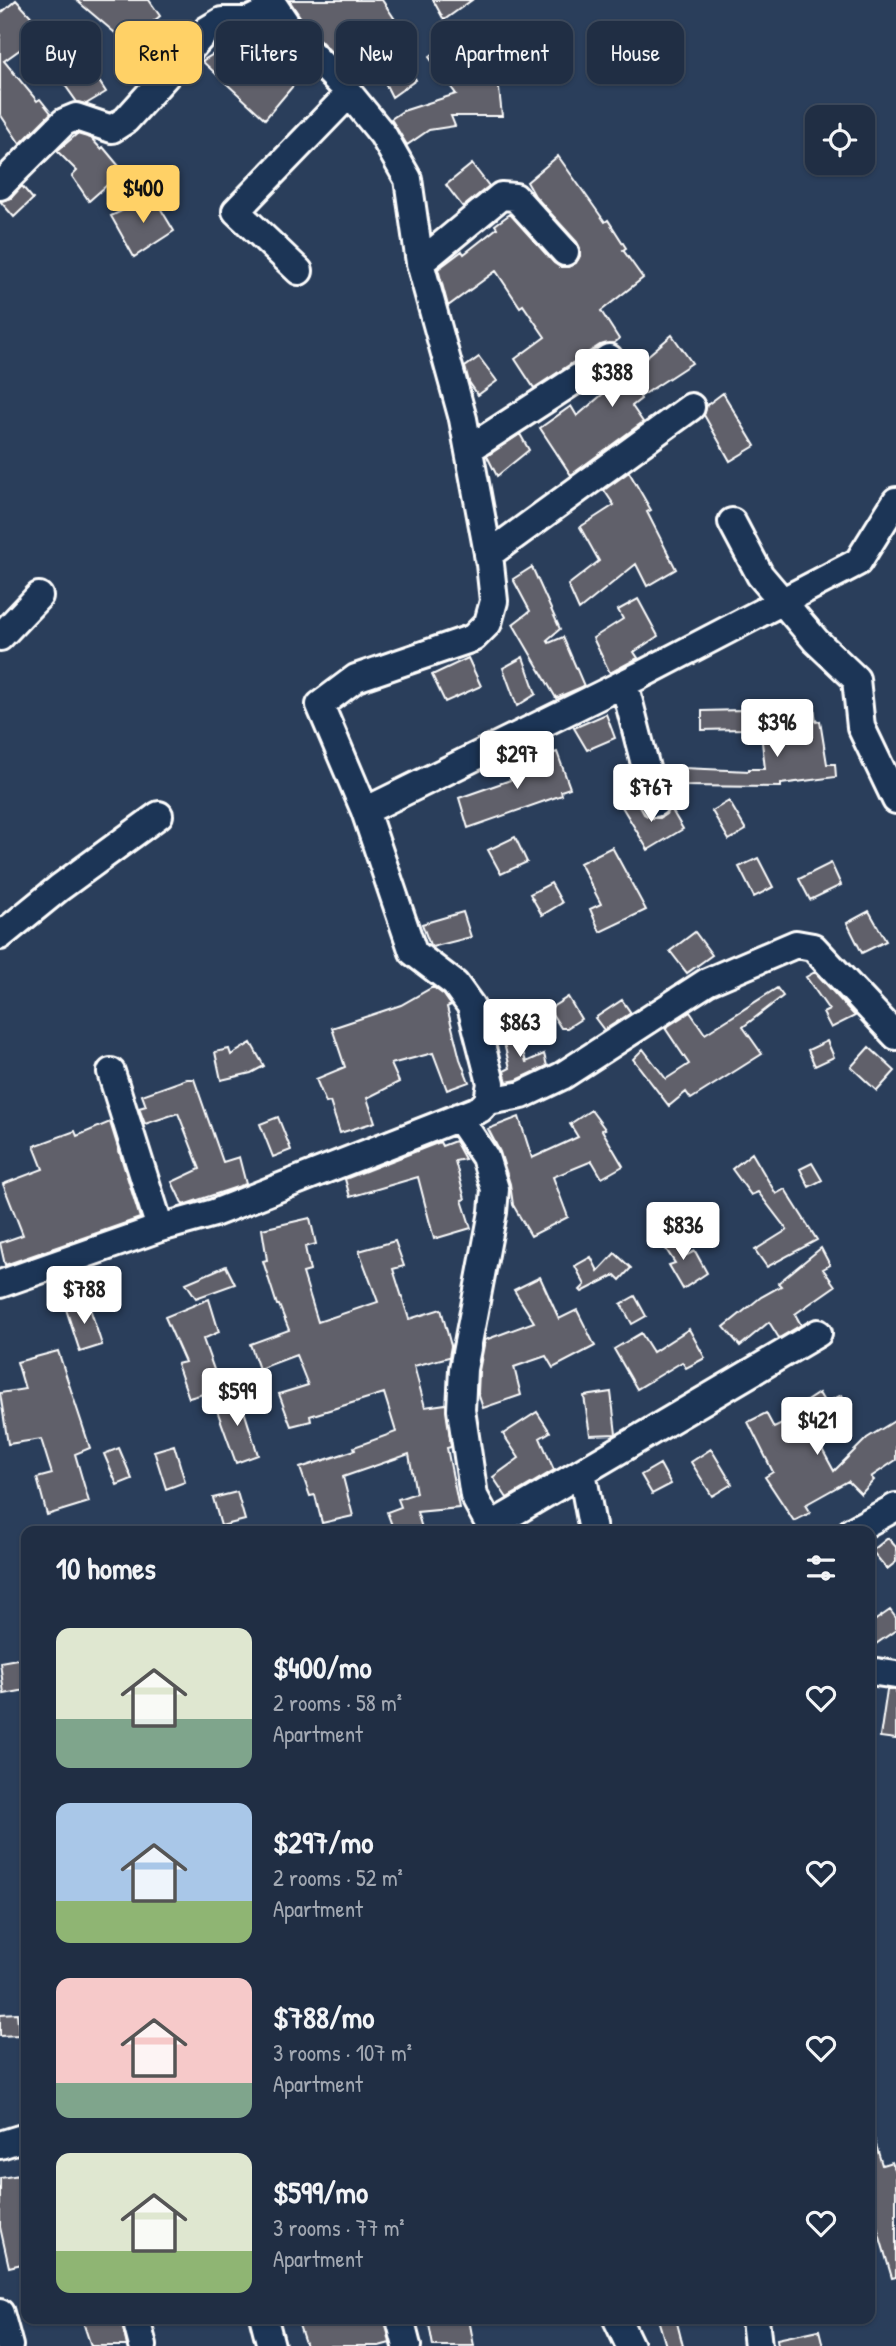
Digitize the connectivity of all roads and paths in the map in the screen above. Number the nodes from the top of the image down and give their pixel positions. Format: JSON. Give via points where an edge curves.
{"nodes":[{"id":1,"x":272,"y":4,"type":"edge"},
{"id":2,"x":349,"y":93,"type":"junction"},
{"id":3,"x":0,"y":186,"type":"edge"},
{"id":4,"x":565,"y":253,"type":"dead end"},
{"id":5,"x":420,"y":263,"type":"junction"},
{"id":6,"x":299,"y":271,"type":"dead end"},
{"id":7,"x":609,"y":358,"type":"dead end"},
{"id":8,"x":691,"y":407,"type":"dead end"},
{"id":9,"x":469,"y":449,"type":"junction"},
{"id":10,"x":896,"y":500,"type":"edge"},
{"id":11,"x":732,"y":522,"type":"dead end"},
{"id":12,"x":488,"y":555,"type":"junction"},
{"id":13,"x":39,"y":596,"type":"dead end"},
{"id":14,"x":783,"y":602,"type":"junction"},
{"id":15,"x":0,"y":637,"type":"edge"},
{"id":16,"x":624,"y":684,"type":"junction"},
{"id":17,"x":896,"y":800,"type":"edge"},
{"id":18,"x":655,"y":803,"type":"dead end"},
{"id":19,"x":365,"y":811,"type":"junction"},
{"id":20,"x":159,"y":815,"type":"dead end"},
{"id":21,"x":0,"y":936,"type":"edge"},
{"id":22,"x":896,"y":1036,"type":"edge"},
{"id":23,"x":111,"y":1072,"type":"dead end"},
{"id":24,"x":488,"y":1101,"type":"junction"},
{"id":25,"x":458,"y":1117,"type":"junction"},
{"id":26,"x":160,"y":1228,"type":"junction"},
{"id":27,"x":0,"y":1284,"type":"edge"},
{"id":28,"x":818,"y":1333,"type":"dead end"},
{"id":29,"x":582,"y":1472,"type":"junction"},
{"id":30,"x":896,"y":1507,"type":"edge"},
{"id":31,"x":592,"y":1526,"type":"edge"},
{"id":32,"x":861,"y":1526,"type":"edge"},
{"id":33,"x":875,"y":1672,"type":"edge"},
{"id":34,"x":896,"y":1675,"type":"edge"},
{"id":35,"x":21,"y":2139,"type":"edge"},
{"id":36,"x":0,"y":2145,"type":"edge"},
{"id":37,"x":0,"y":2313,"type":"edge"},
{"id":38,"x":136,"y":2324,"type":"edge"},
{"id":39,"x":265,"y":2324,"type":"edge"},
{"id":40,"x":401,"y":2324,"type":"edge"},
{"id":41,"x":619,"y":2324,"type":"edge"},
{"id":42,"x":756,"y":2324,"type":"edge"},
{"id":43,"x":9,"y":2346,"type":"edge"},
{"id":44,"x":143,"y":2346,"type":"edge"},
{"id":45,"x":271,"y":2346,"type":"edge"},
{"id":46,"x":407,"y":2346,"type":"edge"},
{"id":47,"x":630,"y":2346,"type":"edge"},
{"id":48,"x":758,"y":2346,"type":"edge"}],
"edges":[{"from":1,"to":2,"type":"street","via":[[295,37]]},
{"from":1,"to":3,"type":"street","via":[[248,21],[222,21],[208,30],[126,120],[112,129],[76,117],[64,122]]},
{"from":2,"to":5,"type":"street","via":[[383,135],[408,179]]},
{"from":2,"to":6,"type":"street","via":[[236,211]]},
{"from":4,"to":5,"type":"street","via":[[515,197],[501,197]]},
{"from":5,"to":9,"type":"street"},
{"from":7,"to":9,"type":"street"},
{"from":8,"to":12,"type":"street"},
{"from":9,"to":12,"type":"street"},
{"from":10,"to":14,"type":"street","via":[[858,562]]},
{"from":11,"to":14,"type":"street","via":[[760,575]]},
{"from":12,"to":19,"type":"street","via":[[494,601],[488,623],[473,638],[356,678],[320,705]]},
{"from":13,"to":15,"type":"street"},
{"from":14,"to":16,"type":"street"},
{"from":14,"to":17,"type":"street","via":[[856,679],[861,727]]},
{"from":16,"to":18,"type":"street"},
{"from":16,"to":19,"type":"street"},
{"from":19,"to":24,"type":"street","via":[[413,952],[455,984],[471,1006],[491,1083]]},
{"from":20,"to":21,"type":"street"},
{"from":22,"to":24,"type":"street","via":[[813,947],[796,944],[707,982],[562,1076],[522,1095]]},
{"from":23,"to":26,"type":"street"},
{"from":24,"to":25,"type":"street"},
{"from":25,"to":26,"type":"street","via":[[214,1213]]},
{"from":25,"to":29,"type":"street","via":[[485,1157],[495,1189],[463,1369],[461,1410],[474,1496],[487,1520],[499,1521]]},
{"from":26,"to":27,"type":"street"},
{"from":28,"to":29,"type":"street"},
{"from":29,"to":31,"type":"street"},
{"from":30,"to":32,"type":"street"},
{"from":33,"to":34,"type":"street"},
{"from":35,"to":36,"type":"street"},
{"from":37,"to":43,"type":"street"},
{"from":38,"to":44,"type":"street"},
{"from":39,"to":45,"type":"street"},
{"from":40,"to":46,"type":"street"},
{"from":41,"to":47,"type":"street"},
{"from":42,"to":48,"type":"street"}]}
